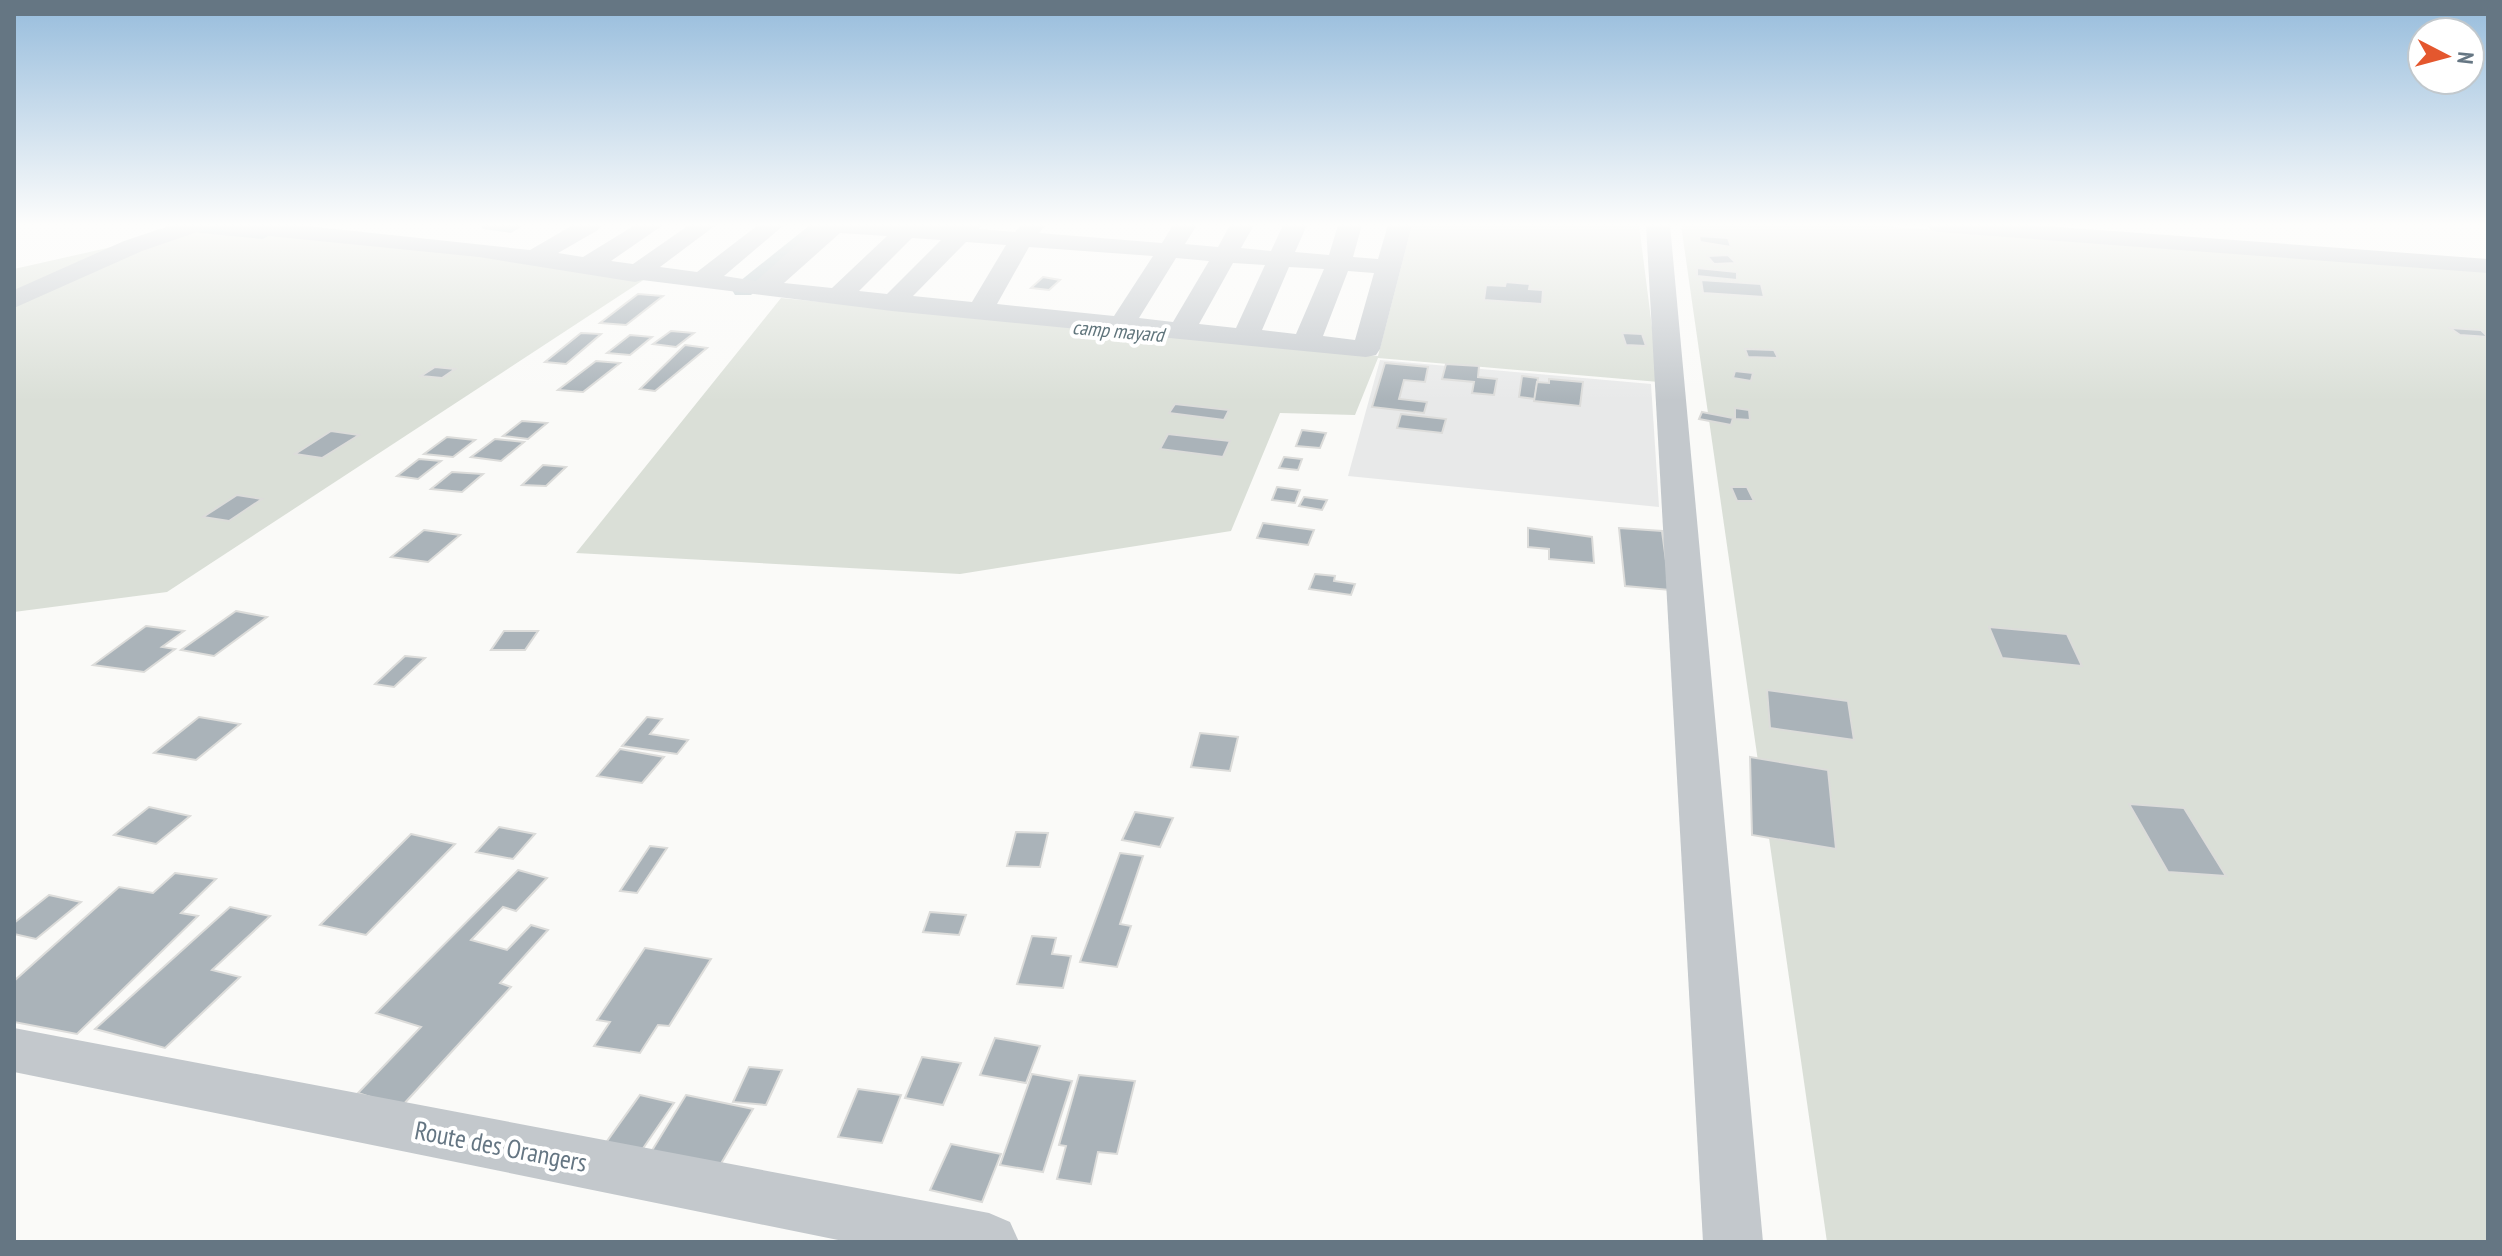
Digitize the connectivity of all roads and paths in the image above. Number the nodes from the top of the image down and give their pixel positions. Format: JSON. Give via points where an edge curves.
{"nodes":[{"id":1,"x":50,"y":284,"type":"edge"},
{"id":2,"x":716,"y":284,"type":"edge"},
{"id":3,"x":768,"y":284,"type":"edge"},
{"id":4,"x":852,"y":284,"type":"edge"},
{"id":5,"x":911,"y":284,"type":"edge"},
{"id":6,"x":996,"y":284,"type":"edge"},
{"id":7,"x":1148,"y":284,"type":"edge"},
{"id":8,"x":1209,"y":284,"type":"edge"},
{"id":9,"x":1269,"y":284,"type":"edge"},
{"id":10,"x":1331,"y":284,"type":"edge"},
{"id":11,"x":1385,"y":284,"type":"edge"},
{"id":12,"x":1662,"y":284,"type":"edge"},
{"id":13,"x":749,"y":287,"type":"dead end"},
{"id":14,"x":838,"y":297,"type":"junction"},
{"id":15,"x":14,"y":300,"type":"edge"},
{"id":16,"x":892,"y":303,"type":"junction"},
{"id":17,"x":979,"y":312,"type":"junction"},
{"id":18,"x":1121,"y":326,"type":"junction"},
{"id":19,"x":1181,"y":332,"type":"junction"},
{"id":20,"x":1245,"y":338,"type":"junction"},
{"id":21,"x":1306,"y":344,"type":"junction"},
{"id":22,"x":14,"y":1050,"type":"edge"},
{"id":23,"x":989,"y":1242,"type":"edge"},
{"id":24,"x":1733,"y":1242,"type":"edge"}],
"edges":[{"from":1,"to":15,"type":"street"},
{"from":2,"to":13,"type":"street"},
{"from":3,"to":14,"type":"street","via":[[762,289]]},
{"from":4,"to":14,"type":"street"},
{"from":5,"to":16,"type":"street"},
{"from":6,"to":17,"type":"street"},
{"from":7,"to":18,"type":"street"},
{"from":8,"to":19,"type":"street"},
{"from":9,"to":20,"type":"street"},
{"from":10,"to":21,"type":"street"},
{"from":11,"to":21,"type":"street","via":[[1366,349]]},
{"from":12,"to":24,"type":"street"},
{"from":14,"to":16,"type":"street"},
{"from":16,"to":17,"type":"street"},
{"from":17,"to":18,"type":"street"},
{"from":18,"to":19,"type":"street"},
{"from":19,"to":20,"type":"street"},
{"from":20,"to":21,"type":"street"},
{"from":22,"to":23,"type":"street","name":"Route des Orangers"}]}
